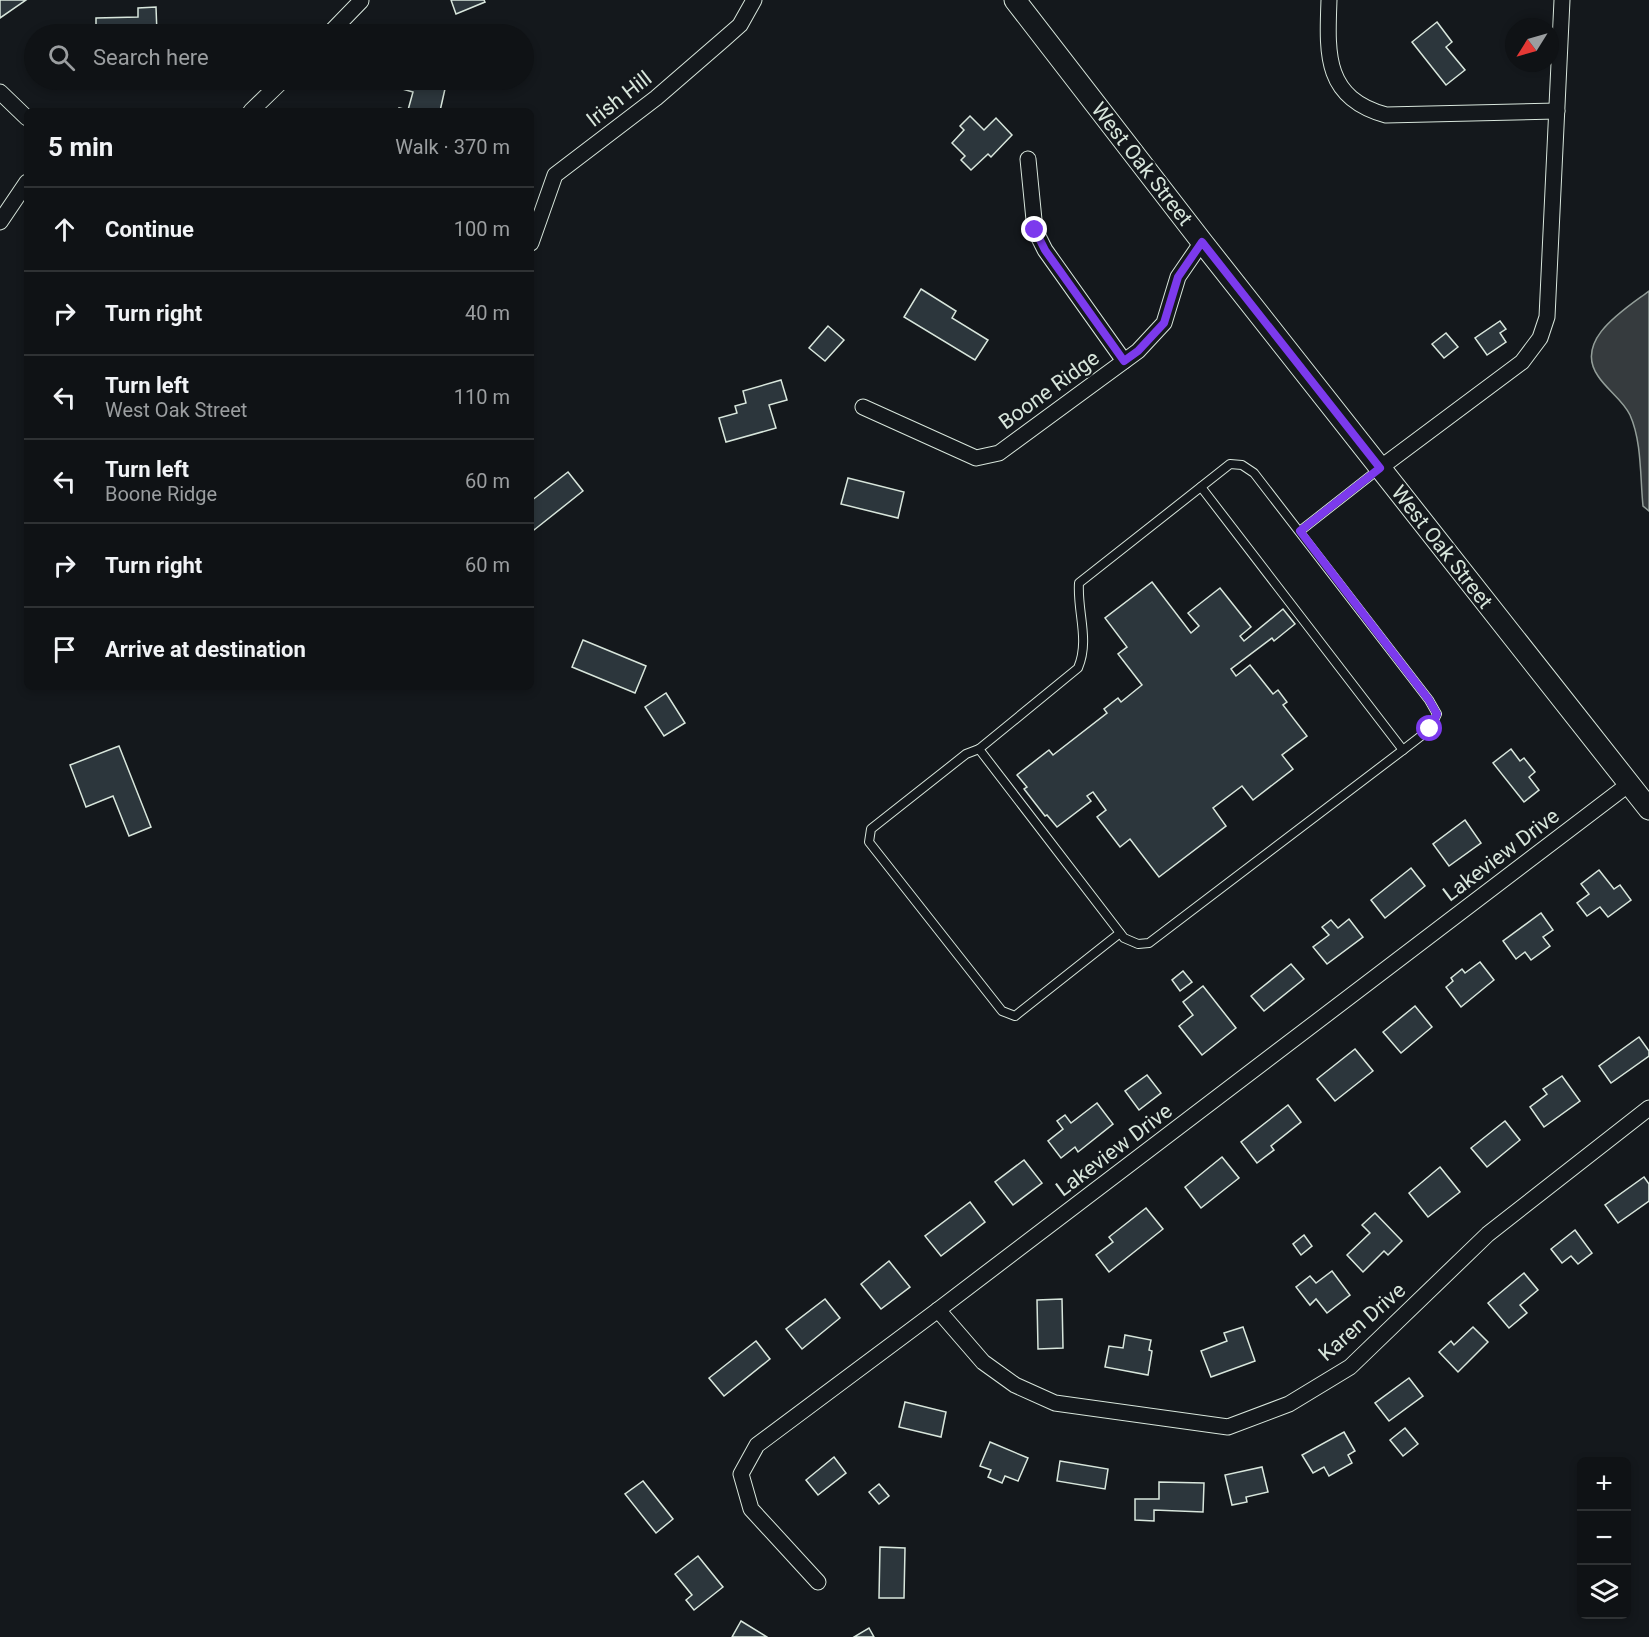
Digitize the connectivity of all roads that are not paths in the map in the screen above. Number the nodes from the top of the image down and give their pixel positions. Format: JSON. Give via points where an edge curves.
{"nodes":[{"id":1,"x":754,"y":0,"type":"edge"},
{"id":2,"x":1015,"y":0,"type":"edge"},
{"id":3,"x":1329,"y":0,"type":"edge"},
{"id":4,"x":1562,"y":0,"type":"edge"},
{"id":5,"x":361,"y":1,"type":"edge"},
{"id":6,"x":339,"y":24,"type":"edge"},
{"id":7,"x":272,"y":90,"type":"edge"},
{"id":8,"x":0,"y":92,"type":"edge"},
{"id":9,"x":253,"y":108,"type":"edge"},
{"id":10,"x":1557,"y":111,"type":"junction"},
{"id":11,"x":24,"y":115,"type":"edge"},
{"id":12,"x":1028,"y":159,"type":"dead end"},
{"id":13,"x":24,"y":186,"type":"edge"},
{"id":14,"x":0,"y":222,"type":"edge"},
{"id":15,"x":534,"y":234,"type":"edge"},
{"id":16,"x":1202,"y":242,"type":"junction"},
{"id":17,"x":1124,"y":361,"type":"junction"},
{"id":18,"x":863,"y":407,"type":"dead end"},
{"id":19,"x":1380,"y":468,"type":"junction"},
{"id":20,"x":1201,"y":487,"type":"junction"},
{"id":21,"x":1300,"y":531,"type":"junction"},
{"id":22,"x":979,"y":749,"type":"junction"},
{"id":23,"x":1403,"y":750,"type":"junction"},
{"id":24,"x":1629,"y":784,"type":"junction"},
{"id":25,"x":1649,"y":809,"type":"edge"},
{"id":26,"x":1120,"y":933,"type":"junction"},
{"id":27,"x":1649,"y":1108,"type":"edge"},
{"id":28,"x":938,"y":1310,"type":"junction"},
{"id":29,"x":818,"y":1582,"type":"dead end"}],
"edges":[{"from":1,"to":15,"type":"street","name":"Irish Hill","via":[[740,25],[723,40],[656,98],[555,175]]},
{"from":2,"to":16,"type":"main road","name":"West Oak Street"},
{"from":3,"to":10,"type":"street","via":[[1328,53],[1334,76],[1348,96],[1366,110],[1386,116]]},
{"from":4,"to":10,"type":"street"},
{"from":5,"to":6,"type":"street"},
{"from":7,"to":9,"type":"street"},
{"from":8,"to":11,"type":"street"},
{"from":10,"to":19,"type":"street","via":[[1547,317],[1540,338],[1522,362]]},
{"from":12,"to":17,"type":"street","via":[[1035,230]]},
{"from":13,"to":14,"type":"street"},
{"from":16,"to":17,"type":"street","name":"Boone Ridge","via":[[1178,277],[1164,323]]},
{"from":16,"to":19,"type":"main road","name":"West Oak Street"},
{"from":17,"to":18,"type":"street","name":"Boone Ridge","via":[[999,453],[976,458]]},
{"from":19,"to":21,"type":"lane"},
{"from":19,"to":24,"type":"main road","name":"West Oak Street"},
{"from":20,"to":21,"type":"lane","via":[[1230,464],[1242,465],[1254,473]]},
{"from":20,"to":22,"type":"lane","via":[[1079,583],[1083,640],[1078,668]]},
{"from":20,"to":23,"type":"lane"},
{"from":21,"to":23,"type":"lane","via":[[1437,714],[1430,729]]},
{"from":22,"to":26,"type":"lane"},
{"from":22,"to":26,"type":"lane","via":[[966,754],[871,829],[869,842],[1002,1011],[1015,1016]]},
{"from":23,"to":26,"type":"lane","via":[[1149,943],[1138,944]]},
{"from":24,"to":25,"type":"main road","name":"West Oak Street"},
{"from":24,"to":28,"type":"street","name":"Lakeview Drive"},
{"from":27,"to":28,"type":"street","name":"Karen Drive","via":[[1488,1234],[1350,1366],[1289,1404],[1228,1427],[1055,1404],[1015,1385],[983,1362]]},
{"from":28,"to":29,"type":"street","name":"Lakeview Drive","via":[[757,1444],[741,1474],[751,1509]]}]}
